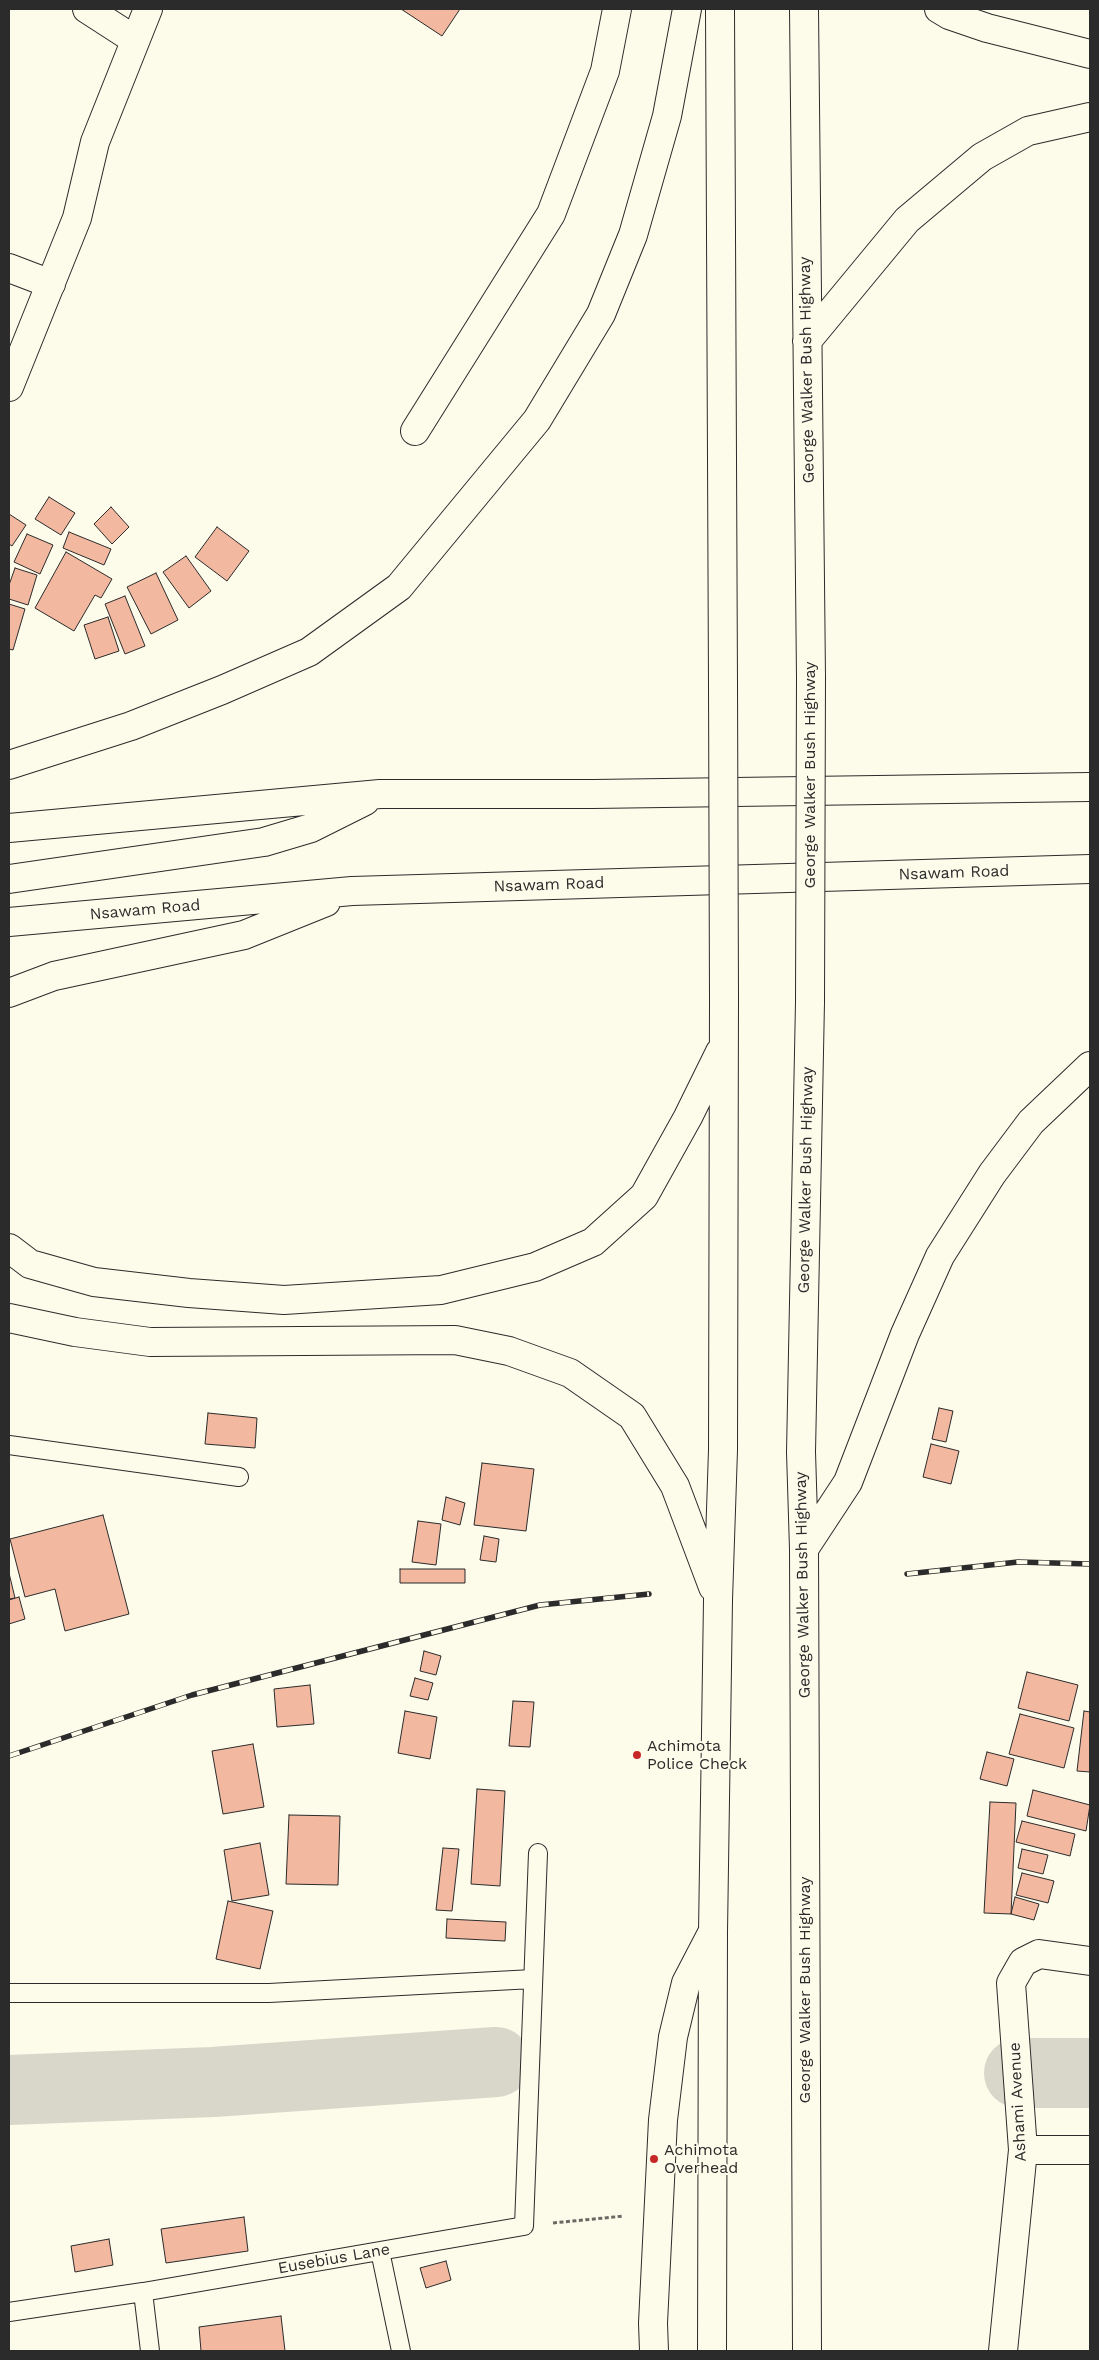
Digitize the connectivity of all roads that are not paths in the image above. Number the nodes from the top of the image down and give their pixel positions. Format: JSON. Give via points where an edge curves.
{"nodes":[{"id":1,"x":87,"y":9,"type":"edge"},
{"id":2,"x":148,"y":9,"type":"edge"},
{"id":3,"x":617,"y":9,"type":"edge"},
{"id":4,"x":687,"y":9,"type":"edge"},
{"id":5,"x":720,"y":9,"type":"edge"},
{"id":6,"x":804,"y":9,"type":"edge"},
{"id":7,"x":939,"y":9,"type":"edge"},
{"id":8,"x":135,"y":40,"type":"junction"},
{"id":9,"x":1090,"y":54,"type":"edge"},
{"id":10,"x":1090,"y":117,"type":"edge"},
{"id":11,"x":9,"y":268,"type":"edge"},
{"id":12,"x":50,"y":284,"type":"junction"},
{"id":13,"x":807,"y":341,"type":"junction"},
{"id":14,"x":9,"y":387,"type":"edge"},
{"id":15,"x":415,"y":430,"type":"dead end"},
{"id":16,"x":9,"y":765,"type":"edge"},
{"id":17,"x":1090,"y":787,"type":"edge"},
{"id":18,"x":380,"y":794,"type":"junction"},
{"id":19,"x":9,"y":828,"type":"edge"},
{"id":20,"x":1090,"y":869,"type":"edge"},
{"id":21,"x":9,"y":879,"type":"edge"},
{"id":22,"x":352,"y":891,"type":"junction"},
{"id":23,"x":9,"y":922,"type":"edge"},
{"id":24,"x":9,"y":993,"type":"edge"},
{"id":25,"x":723,"y":1046,"type":"junction"},
{"id":26,"x":1090,"y":1066,"type":"edge"},
{"id":27,"x":9,"y":1248,"type":"edge"},
{"id":28,"x":11,"y":1317,"type":"edge"},
{"id":29,"x":9,"y":1444,"type":"edge"},
{"id":30,"x":239,"y":1477,"type":"dead end"},
{"id":31,"x":804,"y":1549,"type":"junction"},
{"id":32,"x":718,"y":1600,"type":"junction"},
{"id":33,"x":538,"y":1853,"type":"dead end"},
{"id":34,"x":713,"y":1932,"type":"junction"},
{"id":35,"x":1090,"y":1961,"type":"edge"},
{"id":36,"x":533,"y":1979,"type":"junction"},
{"id":37,"x":9,"y":1992,"type":"edge"},
{"id":38,"x":1023,"y":2150,"type":"junction"},
{"id":39,"x":1090,"y":2150,"type":"edge"},
{"id":40,"x":380,"y":2251,"type":"junction"},
{"id":41,"x":143,"y":2292,"type":"junction"},
{"id":42,"x":9,"y":2312,"type":"edge"},
{"id":43,"x":150,"y":2351,"type":"edge"},
{"id":44,"x":402,"y":2351,"type":"edge"},
{"id":45,"x":654,"y":2351,"type":"edge"},
{"id":46,"x":712,"y":2351,"type":"edge"},
{"id":47,"x":807,"y":2351,"type":"edge"},
{"id":48,"x":1003,"y":2351,"type":"edge"}],
"edges":[{"from":1,"to":8,"type":"main road"},
{"from":2,"to":8,"type":"main road"},
{"from":3,"to":15,"type":"main road","via":[[605,71],[552,214]]},
{"from":4,"to":16,"type":"main road","via":[[667,116],[633,235],[601,314],[537,420],[399,587],[308,652],[131,726]]},
{"from":5,"to":25,"type":"main road","bridge":true},
{"from":6,"to":13,"type":"main road","name":"George Walker Bush Highway"},
{"from":7,"to":9,"type":"main road","via":[[987,28]]},
{"from":8,"to":12,"type":"main road","via":[[94,142],[77,218]]},
{"from":10,"to":13,"type":"main road","via":[[1028,131],[982,157],[907,220]]},
{"from":11,"to":12,"type":"main road"},
{"from":12,"to":14,"type":"main road"},
{"from":13,"to":31,"type":"main road","name":"George Walker Bush Highway","bridge":true,"via":[[811,677],[810,1002],[801,1452]]},
{"from":17,"to":18,"type":"main road"},
{"from":18,"to":19,"type":"main road"},
{"from":18,"to":21,"type":"main road","via":[[311,828],[264,842]]},
{"from":20,"to":22,"type":"main road","name":"Nsawam Road"},
{"from":22,"to":23,"type":"main road","name":"Nsawam Road"},
{"from":22,"to":24,"type":"main road","via":[[244,936],[54,976]]},
{"from":25,"to":27,"type":"main road","via":[[644,1196],[593,1242],[535,1267],[441,1290],[284,1300],[94,1282],[30,1264]]},
{"from":25,"to":32,"type":"main road","via":[[723,1450]]},
{"from":26,"to":31,"type":"main road","via":[[1031,1122],[992,1174],[940,1256],[905,1334],[848,1482]]},
{"from":28,"to":32,"type":"main road","via":[[75,1332],[150,1342],[454,1340],[509,1351],[570,1373],[632,1416],[676,1486]]},
{"from":29,"to":30,"type":"lane"},
{"from":31,"to":47,"type":"main road","name":"George Walker Bush Highway"},
{"from":32,"to":34,"type":"main road"},
{"from":33,"to":36,"type":"lane"},
{"from":34,"to":45,"type":"main road","via":[[686,1983],[672,2037],[663,2120]]},
{"from":34,"to":46,"type":"main road"},
{"from":35,"to":38,"type":"main road","name":"Ashami Avenue","via":[[1039,1954],[1023,1962],[1011,1983]]},
{"from":36,"to":37,"type":"lane","via":[[269,1993]]},
{"from":36,"to":40,"type":"lane","name":"Eusebius Lane","via":[[524,2226]]},
{"from":38,"to":39,"type":"main road"},
{"from":38,"to":48,"type":"main road","name":"Ashami Avenue"},
{"from":40,"to":41,"type":"lane","name":"Eusebius Lane"},
{"from":40,"to":44,"type":"lane"},
{"from":41,"to":42,"type":"lane","name":"Eusebius Lane"},
{"from":41,"to":43,"type":"lane"}]}
